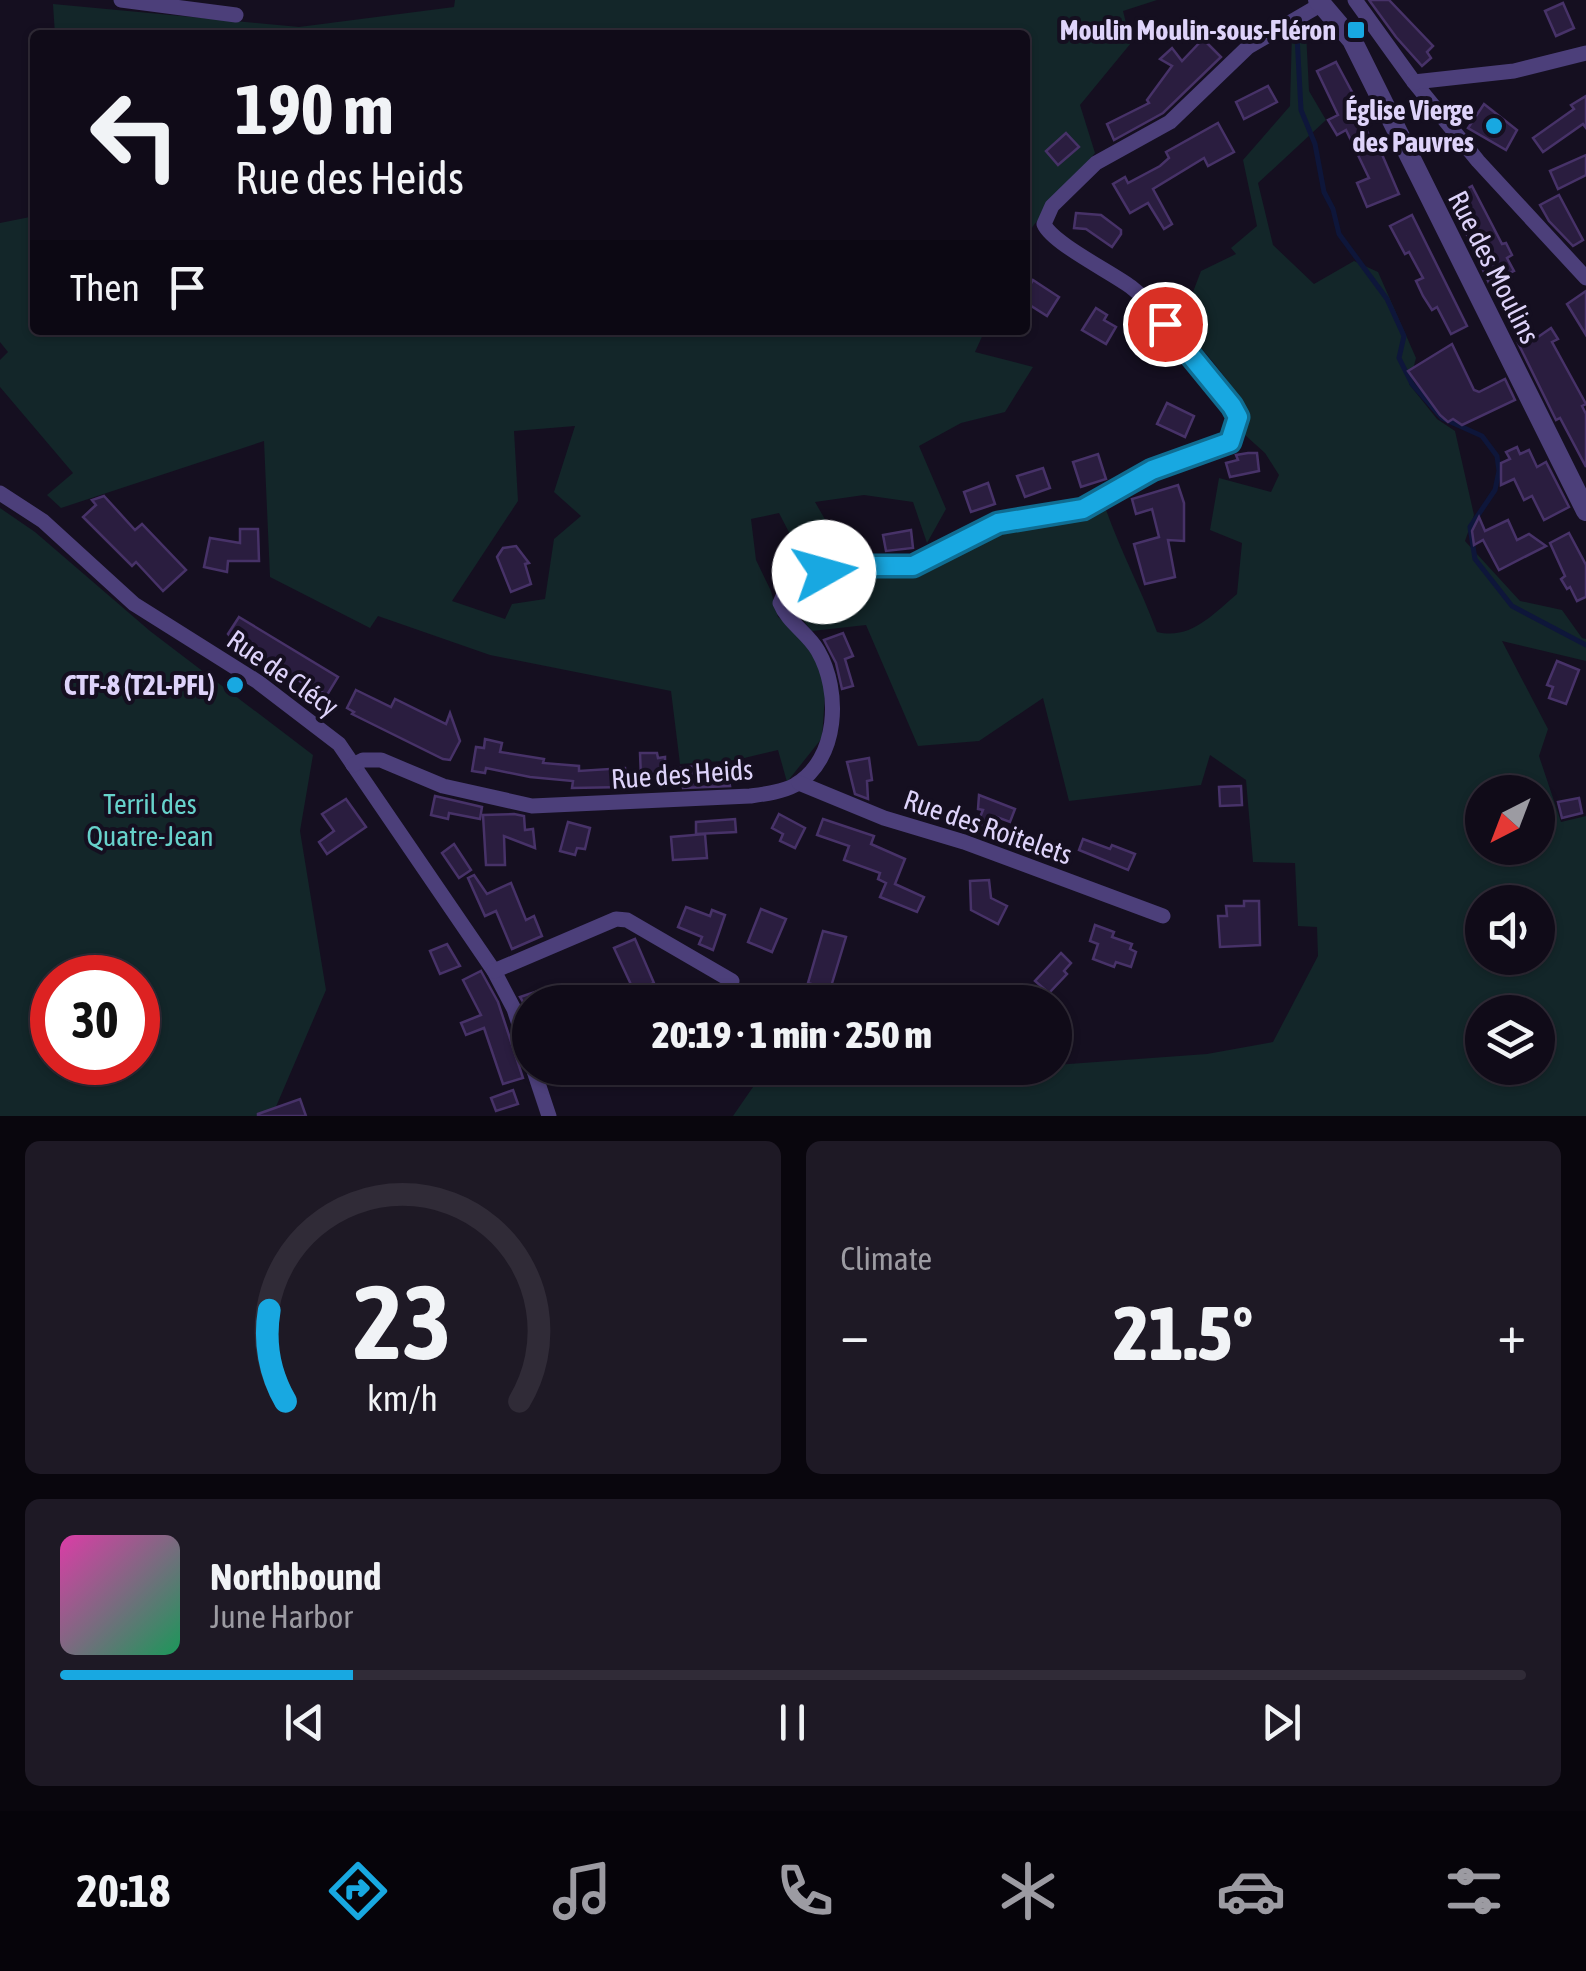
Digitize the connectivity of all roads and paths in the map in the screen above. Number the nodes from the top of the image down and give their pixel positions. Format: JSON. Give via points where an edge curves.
{"nodes":[{"id":1,"x":121,"y":0,"type":"edge"},
{"id":2,"x":1355,"y":0,"type":"edge"},
{"id":3,"x":1319,"y":2,"type":"edge"},
{"id":4,"x":236,"y":14,"type":"dead end"},
{"id":5,"x":1586,"y":53,"type":"edge"},
{"id":6,"x":1414,"y":82,"type":"junction"},
{"id":7,"x":1586,"y":278,"type":"edge"},
{"id":8,"x":0,"y":493,"type":"edge"},
{"id":9,"x":1586,"y":510,"type":"edge"},
{"id":10,"x":353,"y":765,"type":"junction"},
{"id":11,"x":799,"y":783,"type":"junction"},
{"id":12,"x":1162,"y":916,"type":"dead end"},
{"id":13,"x":494,"y":970,"type":"junction"},
{"id":14,"x":732,"y":982,"type":"dead end"},
{"id":15,"x":512,"y":1005,"type":"edge"},
{"id":16,"x":539,"y":1085,"type":"edge"},
{"id":17,"x":549,"y":1116,"type":"edge"}],
"edges":[{"from":1,"to":4,"type":"street"},
{"from":2,"to":6,"type":"street"},
{"from":3,"to":9,"type":"street","name":"Rue des Moulins","via":[[1352,40]]},
{"from":3,"to":11,"type":"street","via":[[1248,46],[1170,122],[1096,162],[1052,206],[1044,224],[1057,240],[1136,291],[1165,324],[1232,406],[1238,417],[1230,442],[1152,470],[1083,509],[998,523],[913,566],[855,566],[788,585],[780,603],[821,656],[833,712],[820,759]]},
{"from":5,"to":6,"type":"street","via":[[1514,71]]},
{"from":6,"to":7,"type":"street"},
{"from":8,"to":10,"type":"street","name":"Rue de Clécy","via":[[44,522],[134,604],[303,714]]},
{"from":10,"to":11,"type":"street","name":"Rue des Heids","via":[[382,760],[443,786],[532,806],[750,796]]},
{"from":10,"to":13,"type":"street","name":"Rue de Clécy"},
{"from":11,"to":12,"type":"street","name":"Rue des Roitelets"},
{"from":13,"to":14,"type":"street","via":[[627,920]]},
{"from":13,"to":15,"type":"street","name":"Rue de Clécy"},
{"from":16,"to":17,"type":"street"}]}
